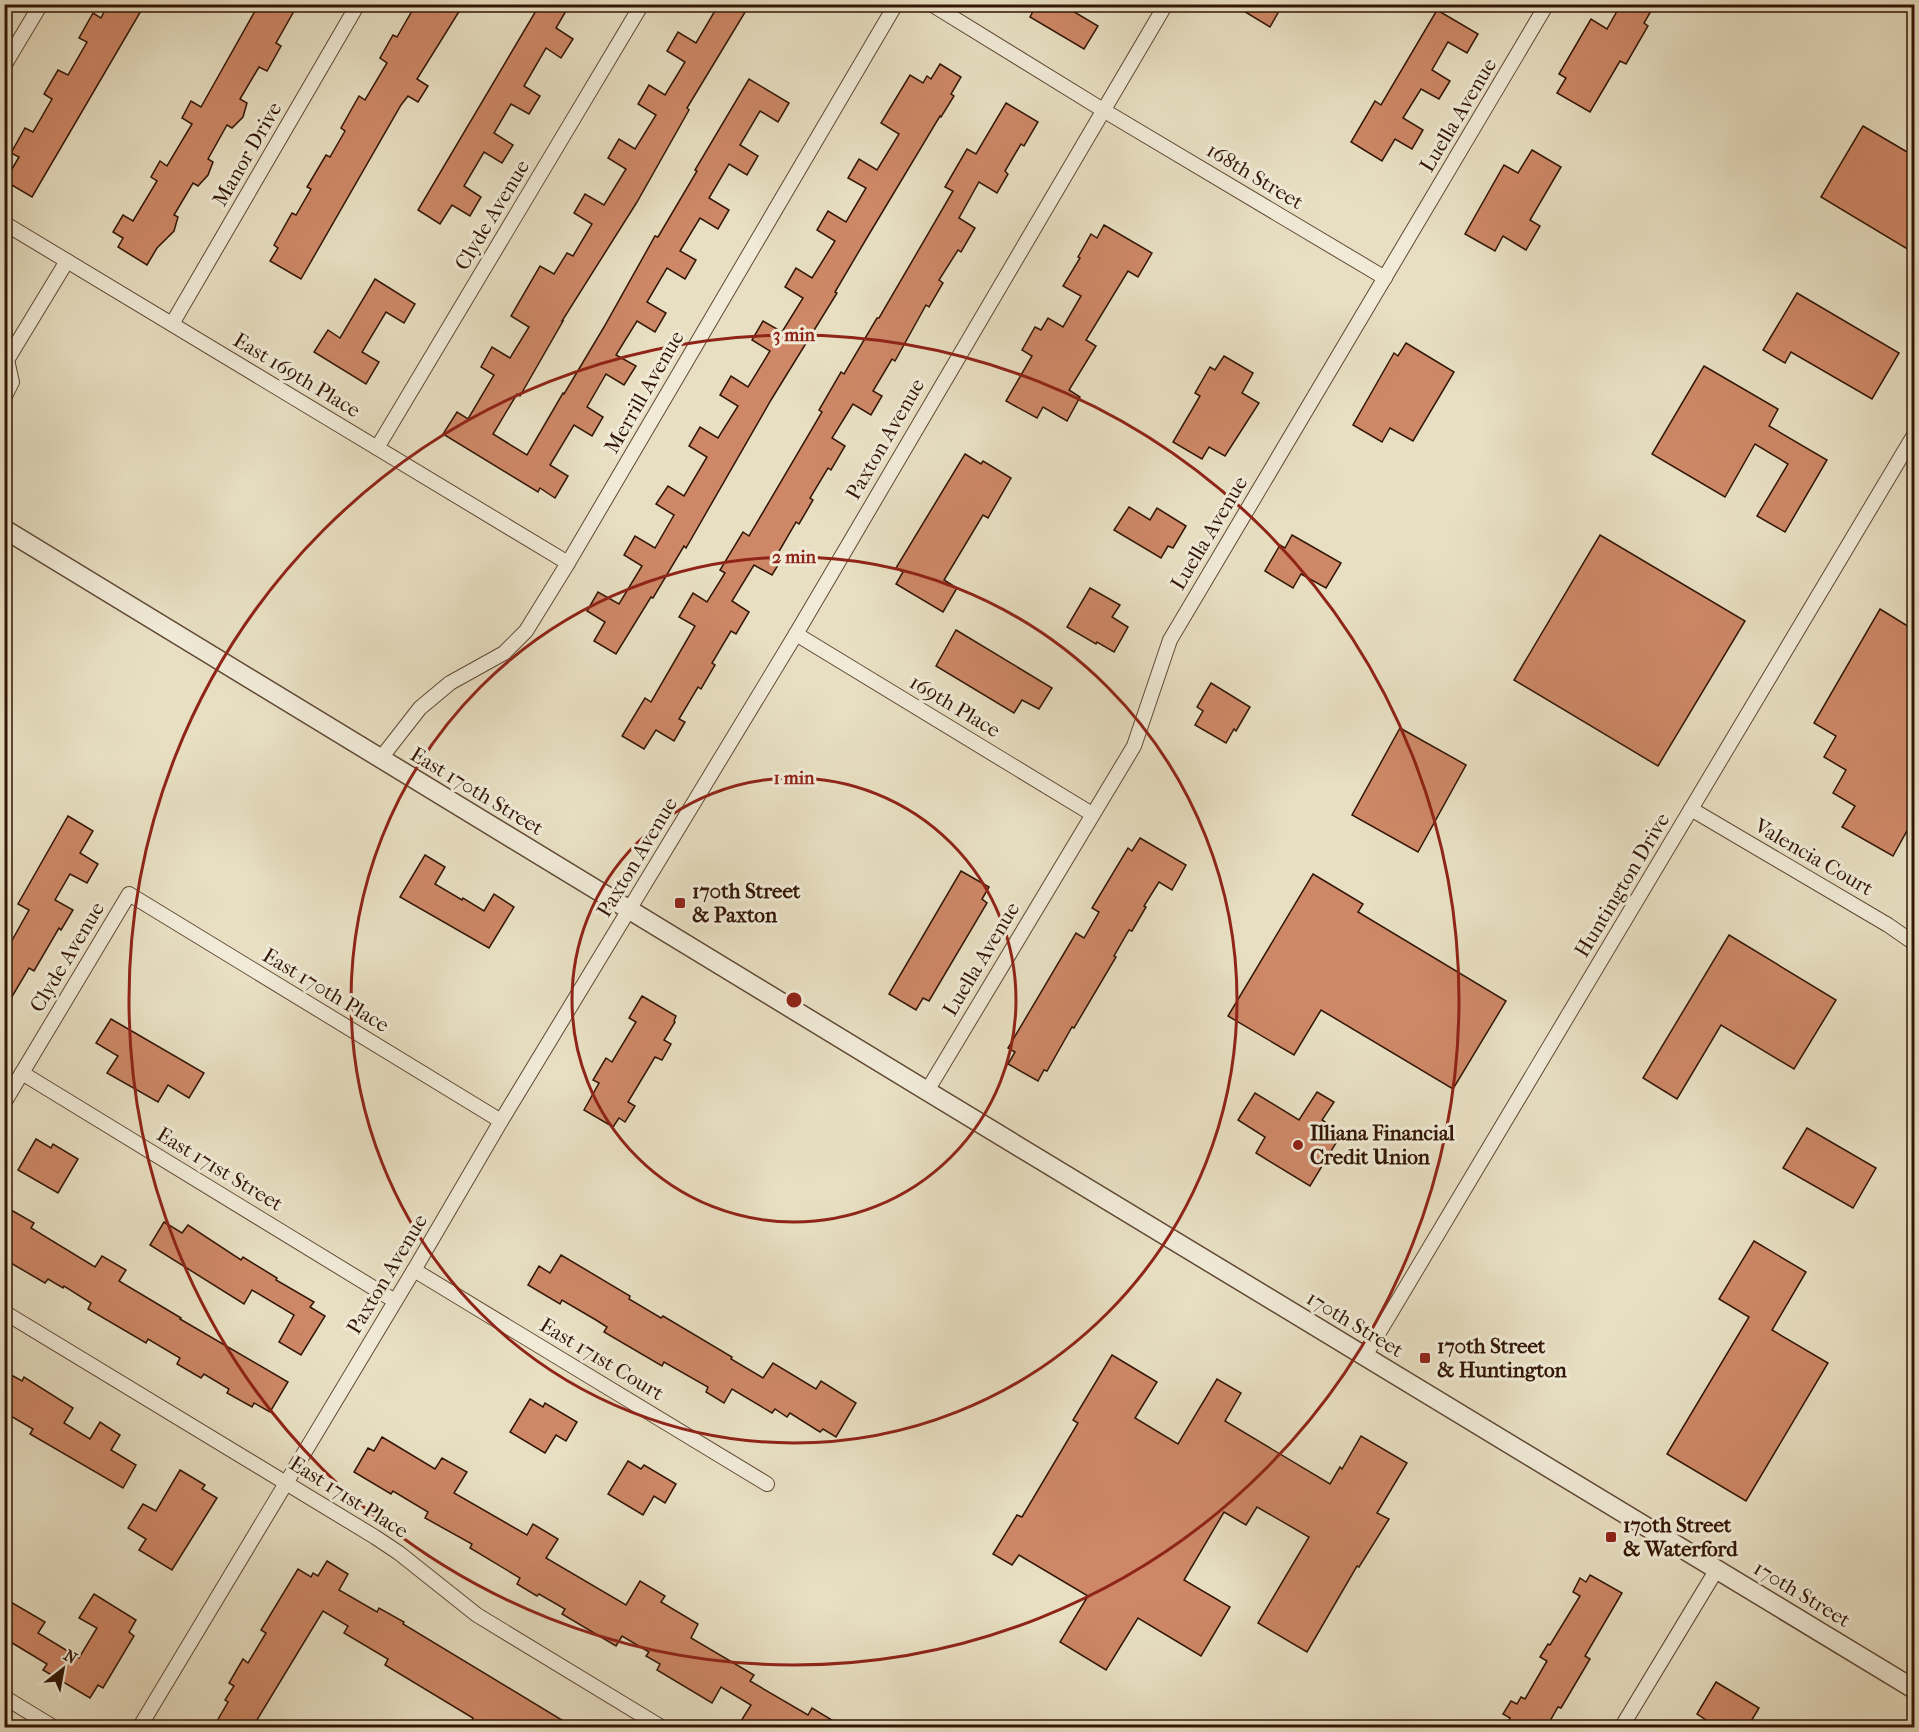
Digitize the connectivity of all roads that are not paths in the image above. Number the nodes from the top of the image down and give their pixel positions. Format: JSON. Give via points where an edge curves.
{"nodes":[{"id":1,"x":41,"y":4,"type":"edge"},
{"id":2,"x":358,"y":4,"type":"edge"},
{"id":3,"x":642,"y":4,"type":"edge"},
{"id":4,"x":896,"y":4,"type":"edge"},
{"id":5,"x":931,"y":4,"type":"edge"},
{"id":6,"x":1166,"y":4,"type":"edge"},
{"id":7,"x":1547,"y":4,"type":"edge"},
{"id":8,"x":4,"y":66,"type":"edge"},
{"id":9,"x":1103,"y":110,"type":"junction"},
{"id":10,"x":4,"y":223,"type":"edge"},
{"id":11,"x":67,"y":261,"type":"junction"},
{"id":12,"x":1385,"y":278,"type":"junction"},
{"id":13,"x":172,"y":324,"type":"junction"},
{"id":14,"x":6,"y":360,"type":"edge"},
{"id":15,"x":4,"y":398,"type":"edge"},
{"id":16,"x":1914,"y":435,"type":"edge"},
{"id":17,"x":377,"y":448,"type":"junction"},
{"id":18,"x":4,"y":529,"type":"edge"},
{"id":19,"x":568,"y":563,"type":"junction"},
{"id":20,"x":796,"y":634,"type":"junction"},
{"id":21,"x":381,"y":758,"type":"junction"},
{"id":22,"x":1691,"y":809,"type":"junction"},
{"id":23,"x":1092,"y":814,"type":"junction"},
{"id":24,"x":129,"y":894,"type":"joint"},
{"id":25,"x":630,"y":910,"type":"junction"},
{"id":26,"x":1914,"y":944,"type":"edge"},
{"id":27,"x":22,"y":1073,"type":"junction"},
{"id":28,"x":927,"y":1091,"type":"junction"},
{"id":29,"x":4,"y":1103,"type":"edge"},
{"id":30,"x":501,"y":1121,"type":"junction"},
{"id":31,"x":414,"y":1270,"type":"junction"},
{"id":32,"x":395,"y":1301,"type":"junction"},
{"id":33,"x":4,"y":1312,"type":"edge"},
{"id":34,"x":1365,"y":1356,"type":"junction"},
{"id":35,"x":287,"y":1483,"type":"junction"},
{"id":36,"x":768,"y":1484,"type":"dead end"},
{"id":37,"x":1717,"y":1569,"type":"junction"},
{"id":38,"x":1914,"y":1689,"type":"edge"},
{"id":39,"x":4,"y":1697,"type":"edge"},
{"id":40,"x":55,"y":1728,"type":"edge"},
{"id":41,"x":139,"y":1728,"type":"edge"},
{"id":42,"x":663,"y":1728,"type":"edge"},
{"id":43,"x":1620,"y":1728,"type":"edge"}],
"edges":[{"from":1,"to":8,"type":"street"},
{"from":2,"to":13,"type":"street","name":"Manor Drive"},
{"from":3,"to":17,"type":"street","name":"Clyde Avenue"},
{"from":4,"to":19,"type":"street","name":"Merrill Avenue"},
{"from":5,"to":9,"type":"street","name":"168th Street"},
{"from":6,"to":9,"type":"street","name":"Paxton Avenue"},
{"from":7,"to":12,"type":"street","name":"Luella Avenue"},
{"from":9,"to":12,"type":"street","name":"168th Street"},
{"from":9,"to":20,"type":"street","name":"Paxton Avenue"},
{"from":10,"to":11,"type":"street","name":"East 169th Place"},
{"from":11,"to":13,"type":"street","name":"East 169th Place"},
{"from":11,"to":14,"type":"street"},
{"from":12,"to":23,"type":"street","name":"Luella Avenue","via":[[1170,640],[1134,746]]},
{"from":13,"to":17,"type":"street","name":"East 169th Place"},
{"from":14,"to":15,"type":"street","via":[[12,382]]},
{"from":16,"to":22,"type":"street","name":"Huntington Drive"},
{"from":17,"to":19,"type":"street","name":"East 169th Place"},
{"from":18,"to":21,"type":"street","name":"East 170th Street"},
{"from":19,"to":21,"type":"street","name":"Merrill Avenue","via":[[526,631],[504,653],[450,683],[420,708]]},
{"from":20,"to":23,"type":"street","name":"169th Place"},
{"from":20,"to":25,"type":"street","name":"Paxton Avenue"},
{"from":21,"to":25,"type":"street","name":"East 170th Street"},
{"from":22,"to":26,"type":"street","name":"Valencia Court"},
{"from":22,"to":34,"type":"street","name":"Huntington Drive"},
{"from":23,"to":28,"type":"street","name":"Luella Avenue"},
{"from":24,"to":27,"type":"street","name":"Clyde Avenue"},
{"from":24,"to":30,"type":"street","name":"East 170th Place"},
{"from":25,"to":28,"type":"street","name":"East 170th Street"},
{"from":25,"to":30,"type":"street","name":"Paxton Avenue"},
{"from":27,"to":29,"type":"street","name":"Clyde Avenue"},
{"from":27,"to":32,"type":"street","name":"East 171st Street"},
{"from":28,"to":34,"type":"street","name":"170th Street"},
{"from":30,"to":31,"type":"street","name":"Paxton Avenue"},
{"from":31,"to":32,"type":"street","name":"Paxton Avenue"},
{"from":31,"to":36,"type":"street","name":"East 171st Court"},
{"from":32,"to":35,"type":"street","name":"Paxton Avenue"},
{"from":33,"to":35,"type":"street","name":"East 171st Place"},
{"from":34,"to":37,"type":"street","name":"170th Street"},
{"from":35,"to":41,"type":"street","name":"Paxton Avenue"},
{"from":35,"to":42,"type":"street","name":"East 171st Place","via":[[399,1553],[477,1615]]},
{"from":37,"to":38,"type":"street","name":"170th Street"},
{"from":37,"to":43,"type":"street"},
{"from":39,"to":40,"type":"street"}]}
